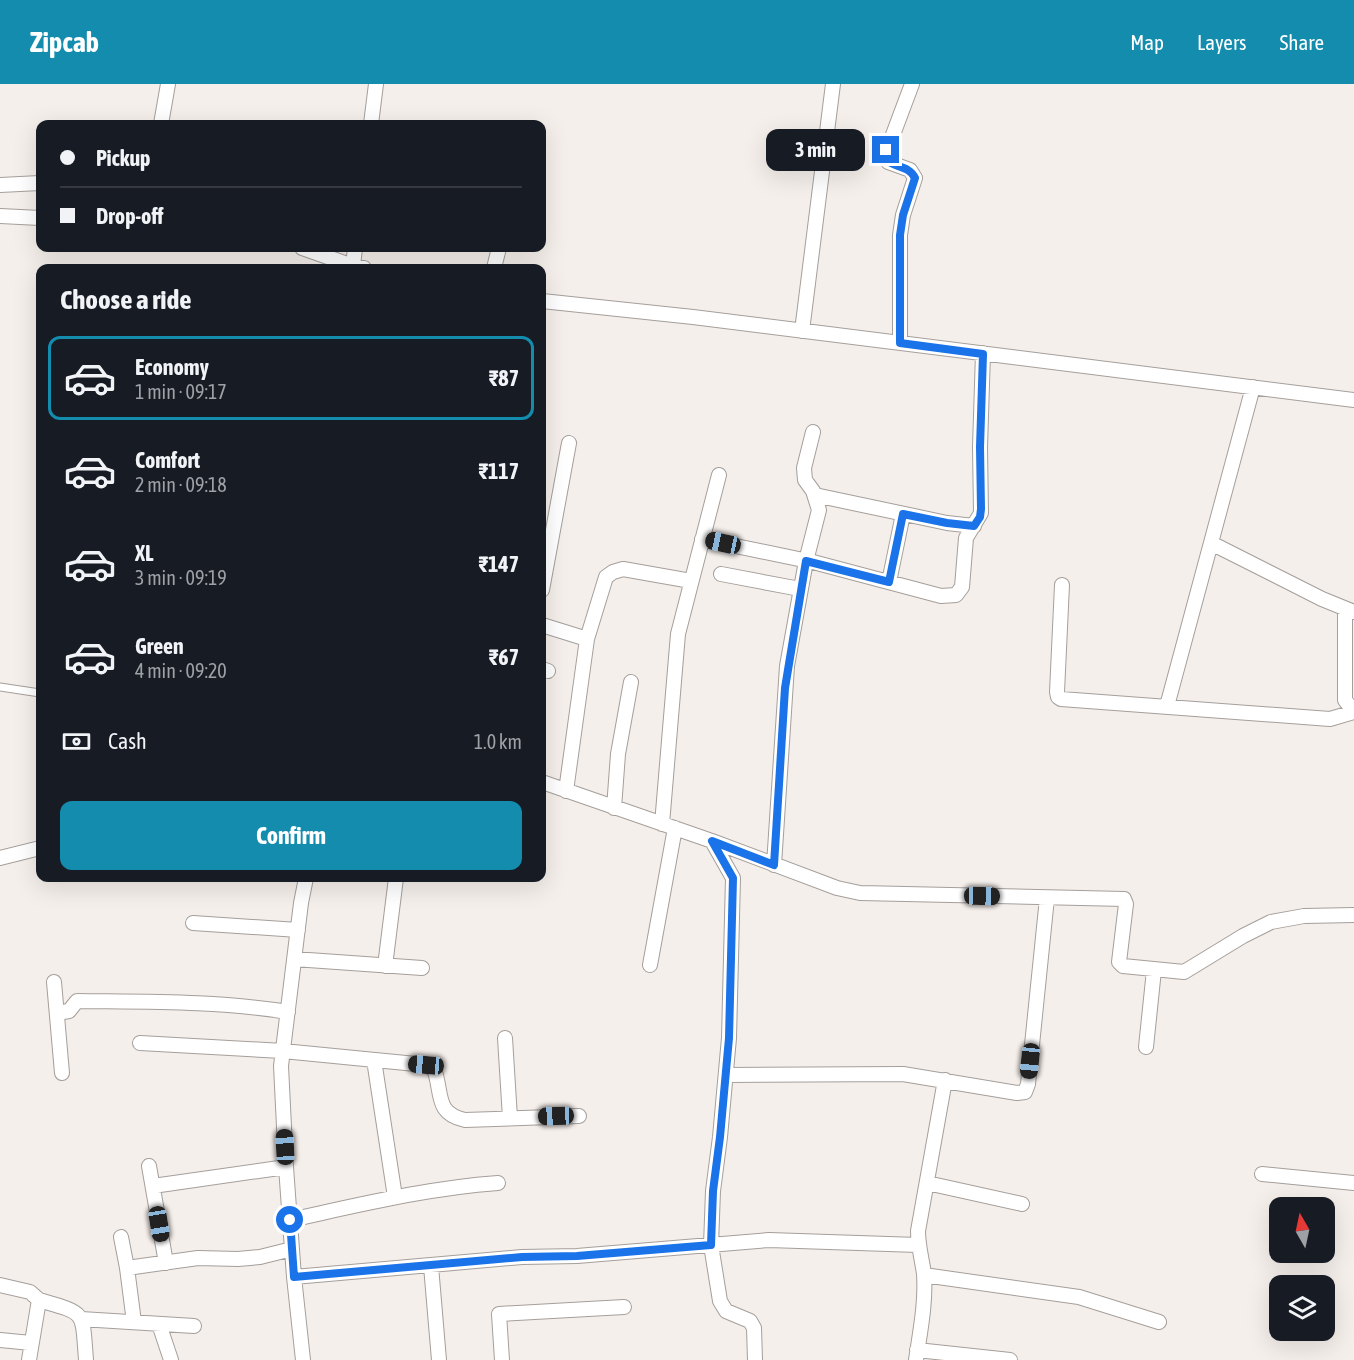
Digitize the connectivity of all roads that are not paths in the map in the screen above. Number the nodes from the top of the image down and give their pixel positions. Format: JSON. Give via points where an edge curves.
{"nodes":[{"id":1,"x":168,"y":84,"type":"edge"},
{"id":2,"x":376,"y":84,"type":"edge"},
{"id":3,"x":833,"y":84,"type":"edge"},
{"id":4,"x":912,"y":84,"type":"edge"},
{"id":5,"x":162,"y":120,"type":"edge"},
{"id":6,"x":372,"y":120,"type":"edge"},
{"id":7,"x":36,"y":183,"type":"edge"},
{"id":8,"x":0,"y":185,"type":"edge"},
{"id":9,"x":0,"y":216,"type":"edge"},
{"id":10,"x":36,"y":218,"type":"edge"},
{"id":11,"x":314,"y":252,"type":"edge"},
{"id":12,"x":350,"y":264,"type":"edge"},
{"id":13,"x":546,"y":301,"type":"edge"},
{"id":14,"x":802,"y":331,"type":"junction"},
{"id":15,"x":900,"y":343,"type":"junction"},
{"id":16,"x":983,"y":354,"type":"junction"},
{"id":17,"x":1253,"y":387,"type":"junction"},
{"id":18,"x":1354,"y":400,"type":"edge"},
{"id":19,"x":813,"y":432,"type":"dead end"},
{"id":20,"x":569,"y":443,"type":"dead end"},
{"id":21,"x":719,"y":475,"type":"dead end"},
{"id":22,"x":815,"y":495,"type":"junction"},
{"id":23,"x":903,"y":514,"type":"junction"},
{"id":24,"x":974,"y":526,"type":"junction"},
{"id":25,"x":702,"y":539,"type":"junction"},
{"id":26,"x":1211,"y":543,"type":"junction"},
{"id":27,"x":806,"y":561,"type":"junction"},
{"id":28,"x":546,"y":568,"type":"edge"},
{"id":29,"x":722,"y":574,"type":"dead end"},
{"id":30,"x":691,"y":581,"type":"junction"},
{"id":31,"x":889,"y":582,"type":"junction"},
{"id":32,"x":1062,"y":585,"type":"dead end"},
{"id":33,"x":800,"y":589,"type":"junction"},
{"id":34,"x":1350,"y":610,"type":"edge"},
{"id":35,"x":546,"y":626,"type":"edge"},
{"id":36,"x":587,"y":639,"type":"junction"},
{"id":37,"x":631,"y":682,"type":"dead end"},
{"id":38,"x":0,"y":687,"type":"edge"},
{"id":39,"x":36,"y":692,"type":"edge"},
{"id":40,"x":1167,"y":706,"type":"junction"},
{"id":41,"x":1354,"y":712,"type":"edge"},
{"id":42,"x":546,"y":784,"type":"edge"},
{"id":43,"x":566,"y":791,"type":"junction"},
{"id":44,"x":614,"y":808,"type":"junction"},
{"id":45,"x":668,"y":826,"type":"junction"},
{"id":46,"x":712,"y":841,"type":"junction"},
{"id":47,"x":36,"y":849,"type":"edge"},
{"id":48,"x":0,"y":858,"type":"edge"},
{"id":49,"x":774,"y":865,"type":"junction"},
{"id":50,"x":305,"y":882,"type":"edge"},
{"id":51,"x":396,"y":882,"type":"edge"},
{"id":52,"x":1047,"y":898,"type":"junction"},
{"id":53,"x":1354,"y":915,"type":"edge"},
{"id":54,"x":192,"y":923,"type":"dead end"},
{"id":55,"x":298,"y":930,"type":"junction"},
{"id":56,"x":294,"y":959,"type":"junction"},
{"id":57,"x":650,"y":965,"type":"dead end"},
{"id":58,"x":385,"y":966,"type":"junction"},
{"id":59,"x":422,"y":968,"type":"dead end"},
{"id":60,"x":1154,"y":969,"type":"junction"},
{"id":61,"x":54,"y":982,"type":"dead end"},
{"id":62,"x":288,"y":1012,"type":"junction"},
{"id":63,"x":57,"y":1013,"type":"junction"},
{"id":64,"x":505,"y":1038,"type":"dead end"},
{"id":65,"x":140,"y":1043,"type":"dead end"},
{"id":66,"x":1146,"y":1047,"type":"dead end"},
{"id":67,"x":283,"y":1051,"type":"junction"},
{"id":68,"x":374,"y":1060,"type":"junction"},
{"id":69,"x":62,"y":1073,"type":"dead end"},
{"id":70,"x":726,"y":1075,"type":"junction"},
{"id":71,"x":945,"y":1080,"type":"junction"},
{"id":72,"x":579,"y":1116,"type":"dead end"},
{"id":73,"x":510,"y":1118,"type":"junction"},
{"id":74,"x":149,"y":1166,"type":"dead end"},
{"id":75,"x":286,"y":1167,"type":"junction"},
{"id":76,"x":1262,"y":1174,"type":"dead end"},
{"id":77,"x":498,"y":1182,"type":"dead end"},
{"id":78,"x":927,"y":1183,"type":"junction"},
{"id":79,"x":1354,"y":1183,"type":"edge"},
{"id":80,"x":153,"y":1186,"type":"junction"},
{"id":81,"x":394,"y":1197,"type":"junction"},
{"id":82,"x":1022,"y":1204,"type":"dead end"},
{"id":83,"x":290,"y":1220,"type":"junction"},
{"id":84,"x":121,"y":1237,"type":"dead end"},
{"id":85,"x":711,"y":1245,"type":"junction"},
{"id":86,"x":918,"y":1245,"type":"junction"},
{"id":87,"x":292,"y":1249,"type":"junction"},
{"id":88,"x":166,"y":1263,"type":"junction"},
{"id":89,"x":431,"y":1266,"type":"junction"},
{"id":90,"x":127,"y":1268,"type":"junction"},
{"id":91,"x":924,"y":1275,"type":"junction"},
{"id":92,"x":294,"y":1277,"type":"junction"},
{"id":93,"x":0,"y":1285,"type":"edge"},
{"id":94,"x":39,"y":1300,"type":"junction"},
{"id":95,"x":624,"y":1307,"type":"dead end"},
{"id":96,"x":81,"y":1319,"type":"junction"},
{"id":97,"x":134,"y":1322,"type":"junction"},
{"id":98,"x":1159,"y":1322,"type":"dead end"},
{"id":99,"x":159,"y":1324,"type":"junction"},
{"id":100,"x":194,"y":1326,"type":"dead end"},
{"id":101,"x":0,"y":1340,"type":"edge"},
{"id":102,"x":31,"y":1343,"type":"junction"},
{"id":103,"x":916,"y":1355,"type":"edge"},
{"id":104,"x":29,"y":1360,"type":"edge"},
{"id":105,"x":86,"y":1360,"type":"edge"},
{"id":106,"x":171,"y":1360,"type":"edge"},
{"id":107,"x":303,"y":1360,"type":"edge"},
{"id":108,"x":439,"y":1360,"type":"edge"},
{"id":109,"x":502,"y":1360,"type":"edge"},
{"id":110,"x":755,"y":1360,"type":"edge"},
{"id":111,"x":1010,"y":1360,"type":"edge"}],
"edges":[{"from":1,"to":5,"type":"street"},
{"from":2,"to":6,"type":"street"},
{"from":3,"to":14,"type":"street"},
{"from":4,"to":15,"type":"street","via":[[885,156],[888,162],[910,170],[915,178],[900,235]]},
{"from":7,"to":8,"type":"street"},
{"from":9,"to":10,"type":"street"},
{"from":11,"to":12,"type":"street"},
{"from":13,"to":14,"type":"street"},
{"from":14,"to":15,"type":"street"},
{"from":15,"to":16,"type":"street"},
{"from":16,"to":17,"type":"street"},
{"from":16,"to":24,"type":"street","via":[[981,509]]},
{"from":17,"to":18,"type":"street"},
{"from":17,"to":26,"type":"street"},
{"from":19,"to":22,"type":"street","via":[[804,468],[805,480]]},
{"from":20,"to":28,"type":"street"},
{"from":21,"to":25,"type":"street"},
{"from":22,"to":23,"type":"street"},
{"from":22,"to":27,"type":"street","via":[[819,510]]},
{"from":23,"to":24,"type":"street"},
{"from":23,"to":31,"type":"street"},
{"from":24,"to":31,"type":"street","via":[[966,541],[962,587],[956,595],[941,596]]},
{"from":25,"to":27,"type":"street"},
{"from":25,"to":30,"type":"street"},
{"from":26,"to":34,"type":"street"},
{"from":26,"to":40,"type":"street"},
{"from":27,"to":31,"type":"street"},
{"from":27,"to":33,"type":"street"},
{"from":29,"to":33,"type":"street"},
{"from":30,"to":36,"type":"street","via":[[623,570],[613,572],[606,577]]},
{"from":30,"to":45,"type":"street","via":[[678,634]]},
{"from":32,"to":40,"type":"street","via":[[1058,697]]},
{"from":33,"to":49,"type":"street","via":[[785,688]]},
{"from":34,"to":41,"type":"street","via":[[1345,700]]},
{"from":35,"to":36,"type":"street"},
{"from":36,"to":43,"type":"street"},
{"from":37,"to":44,"type":"street","via":[[618,754]]},
{"from":38,"to":39,"type":"lane"},
{"from":40,"to":41,"type":"street","via":[[1328,719]]},
{"from":42,"to":43,"type":"street"},
{"from":43,"to":44,"type":"street"},
{"from":44,"to":45,"type":"street"},
{"from":45,"to":46,"type":"street"},
{"from":45,"to":57,"type":"street"},
{"from":46,"to":49,"type":"street"},
{"from":46,"to":70,"type":"street","via":[[733,878]]},
{"from":47,"to":48,"type":"street"},
{"from":49,"to":52,"type":"street","via":[[860,893]]},
{"from":50,"to":55,"type":"street"},
{"from":51,"to":58,"type":"street"},
{"from":52,"to":60,"type":"street","via":[[1124,899],[1119,964]]},
{"from":52,"to":71,"type":"street","via":[[1027,1089],[1017,1093]]},
{"from":53,"to":60,"type":"street","via":[[1304,916],[1271,922],[1188,971]]},
{"from":54,"to":55,"type":"street"},
{"from":55,"to":56,"type":"street"},
{"from":56,"to":58,"type":"street"},
{"from":56,"to":62,"type":"street"},
{"from":58,"to":59,"type":"street"},
{"from":60,"to":66,"type":"street"},
{"from":61,"to":63,"type":"street"},
{"from":62,"to":63,"type":"street","via":[[198,1003],[77,1001],[69,1011]]},
{"from":62,"to":67,"type":"street"},
{"from":63,"to":69,"type":"street"},
{"from":64,"to":73,"type":"street"},
{"from":65,"to":67,"type":"street"},
{"from":67,"to":68,"type":"street"},
{"from":67,"to":75,"type":"street"},
{"from":68,"to":73,"type":"street","via":[[434,1069],[442,1105],[452,1117]]},
{"from":68,"to":81,"type":"street"},
{"from":70,"to":71,"type":"street","via":[[891,1074]]},
{"from":70,"to":85,"type":"street"},
{"from":71,"to":78,"type":"street"},
{"from":72,"to":73,"type":"street"},
{"from":74,"to":80,"type":"street"},
{"from":75,"to":80,"type":"street"},
{"from":75,"to":83,"type":"street"},
{"from":76,"to":79,"type":"street"},
{"from":77,"to":81,"type":"street"},
{"from":78,"to":82,"type":"street"},
{"from":78,"to":86,"type":"street"},
{"from":80,"to":88,"type":"street"},
{"from":81,"to":83,"type":"street"},
{"from":83,"to":87,"type":"street"},
{"from":84,"to":90,"type":"street"},
{"from":85,"to":86,"type":"street","via":[[769,1240]]},
{"from":85,"to":89,"type":"street"},
{"from":85,"to":110,"type":"street","via":[[720,1300],[726,1311],[750,1321],[754,1328]]},
{"from":86,"to":91,"type":"street"},
{"from":87,"to":88,"type":"street","via":[[249,1258],[198,1258]]},
{"from":87,"to":92,"type":"street"},
{"from":88,"to":90,"type":"street"},
{"from":89,"to":92,"type":"street"},
{"from":89,"to":108,"type":"street"},
{"from":90,"to":97,"type":"street"},
{"from":91,"to":98,"type":"street","via":[[1079,1297]]},
{"from":91,"to":103,"type":"street"},
{"from":92,"to":107,"type":"street"},
{"from":93,"to":94,"type":"street","via":[[30,1292]]},
{"from":94,"to":96,"type":"street","via":[[74,1310]]},
{"from":94,"to":102,"type":"street"},
{"from":95,"to":109,"type":"street","via":[[499,1314]]},
{"from":96,"to":97,"type":"street"},
{"from":96,"to":105,"type":"street"},
{"from":97,"to":99,"type":"street"},
{"from":99,"to":100,"type":"street"},
{"from":99,"to":106,"type":"street"},
{"from":101,"to":102,"type":"street"},
{"from":102,"to":104,"type":"street"},
{"from":103,"to":111,"type":"street"}]}
